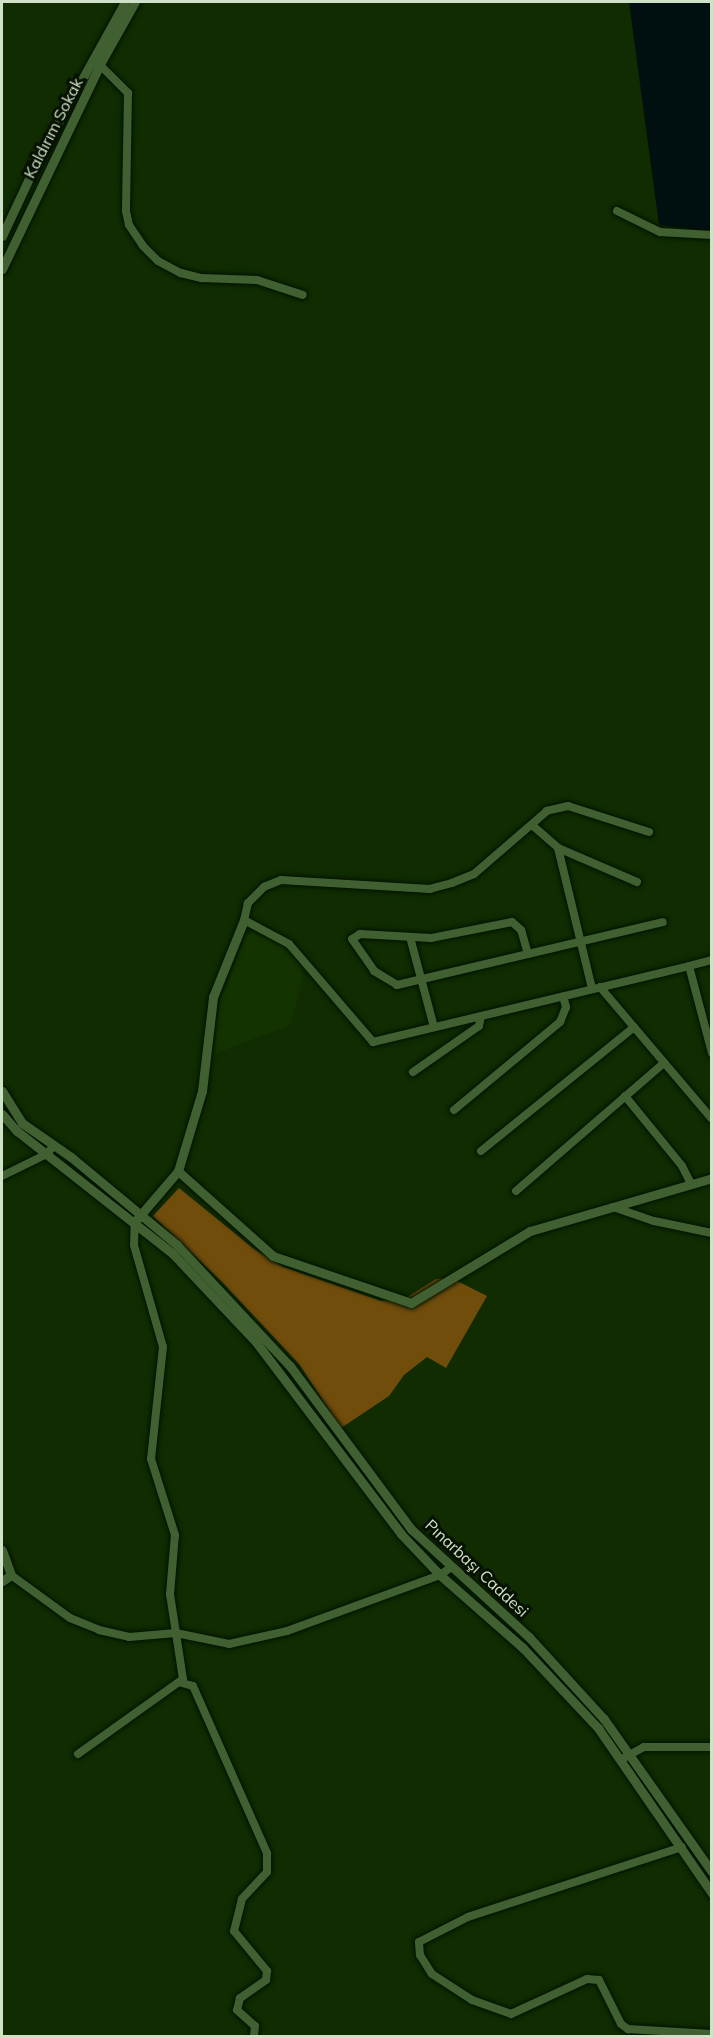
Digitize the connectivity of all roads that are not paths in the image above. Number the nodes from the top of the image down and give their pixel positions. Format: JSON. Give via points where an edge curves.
{"nodes":[{"id":1,"x":125,"y":2,"type":"edge"},
{"id":2,"x":135,"y":2,"type":"edge"},
{"id":3,"x":97,"y":62,"type":"junction"},
{"id":4,"x":617,"y":211,"type":"dead end"},
{"id":5,"x":711,"y":235,"type":"edge"},
{"id":6,"x":2,"y":236,"type":"edge"},
{"id":7,"x":2,"y":269,"type":"edge"},
{"id":8,"x":303,"y":295,"type":"dead end"},
{"id":9,"x":532,"y":825,"type":"junction"},
{"id":10,"x":649,"y":832,"type":"dead end"},
{"id":11,"x":558,"y":848,"type":"junction"},
{"id":12,"x":637,"y":882,"type":"dead end"},
{"id":13,"x":244,"y":920,"type":"junction"},
{"id":14,"x":663,"y":922,"type":"dead end"},
{"id":15,"x":410,"y":937,"type":"junction"},
{"id":16,"x":581,"y":940,"type":"junction"},
{"id":17,"x":528,"y":954,"type":"junction"},
{"id":18,"x":711,"y":960,"type":"edge"},
{"id":19,"x":689,"y":966,"type":"junction"},
{"id":20,"x":421,"y":981,"type":"junction"},
{"id":21,"x":596,"y":988,"type":"junction"},
{"id":22,"x":563,"y":996,"type":"junction"},
{"id":23,"x":481,"y":1016,"type":"junction"},
{"id":24,"x":634,"y":1027,"type":"junction"},
{"id":25,"x":434,"y":1028,"type":"junction"},
{"id":26,"x":711,"y":1053,"type":"edge"},
{"id":27,"x":664,"y":1063,"type":"junction"},
{"id":28,"x":413,"y":1072,"type":"dead end"},
{"id":29,"x":2,"y":1091,"type":"edge"},
{"id":30,"x":625,"y":1096,"type":"junction"},
{"id":31,"x":454,"y":1110,"type":"dead end"},
{"id":32,"x":2,"y":1114,"type":"edge"},
{"id":33,"x":711,"y":1119,"type":"edge"},
{"id":34,"x":54,"y":1145,"type":"junction"},
{"id":35,"x":481,"y":1151,"type":"dead end"},
{"id":36,"x":47,"y":1154,"type":"junction"},
{"id":37,"x":178,"y":1171,"type":"junction"},
{"id":38,"x":2,"y":1176,"type":"edge"},
{"id":39,"x":711,"y":1178,"type":"edge"},
{"id":40,"x":691,"y":1184,"type":"junction"},
{"id":41,"x":516,"y":1191,"type":"dead end"},
{"id":42,"x":613,"y":1207,"type":"junction"},
{"id":43,"x":138,"y":1217,"type":"junction"},
{"id":44,"x":711,"y":1233,"type":"edge"},
{"id":45,"x":2,"y":1550,"type":"edge"},
{"id":46,"x":450,"y":1568,"type":"junction"},
{"id":47,"x":11,"y":1575,"type":"junction"},
{"id":48,"x":440,"y":1575,"type":"junction"},
{"id":49,"x":2,"y":1581,"type":"edge"},
{"id":50,"x":176,"y":1633,"type":"junction"},
{"id":51,"x":182,"y":1683,"type":"junction"},
{"id":52,"x":711,"y":1747,"type":"edge"},
{"id":53,"x":78,"y":1754,"type":"dead end"},
{"id":54,"x":631,"y":1754,"type":"junction"},
{"id":55,"x":622,"y":1760,"type":"junction"},
{"id":56,"x":682,"y":1846,"type":"junction"},
{"id":57,"x":711,"y":1872,"type":"edge"},
{"id":58,"x":711,"y":1893,"type":"edge"},
{"id":59,"x":711,"y":2034,"type":"edge"},
{"id":60,"x":254,"y":2037,"type":"edge"}],
"edges":[{"from":1,"to":3,"type":"street","name":"Kaldırım Sokak"},
{"from":2,"to":3,"type":"street","name":"Kaldırım Sokak"},
{"from":3,"to":6,"type":"street","name":"Kaldırım Sokak","via":[[39,157]]},
{"from":3,"to":7,"type":"street","name":"Kaldırım Sokak"},
{"from":3,"to":8,"type":"street","via":[[128,93],[126,211],[129,225],[142,246],[158,261],[181,273],[201,278],[257,280]]},
{"from":4,"to":5,"type":"street","via":[[660,232]]},
{"from":9,"to":10,"type":"street","via":[[547,811],[568,806]]},
{"from":9,"to":11,"type":"street"},
{"from":9,"to":13,"type":"street","via":[[474,874],[452,883],[430,889],[280,880],[264,887],[248,903]]},
{"from":11,"to":12,"type":"street"},
{"from":11,"to":16,"type":"street"},
{"from":13,"to":25,"type":"street","via":[[289,944],[373,1042]]},
{"from":13,"to":37,"type":"street","via":[[213,997],[202,1091]]},
{"from":14,"to":16,"type":"street"},
{"from":15,"to":17,"type":"street","via":[[431,938],[513,922]]},
{"from":15,"to":20,"type":"street"},
{"from":15,"to":20,"type":"street","via":[[360,934],[352,939],[374,970],[389,982]]},
{"from":16,"to":17,"type":"street"},
{"from":16,"to":21,"type":"street"},
{"from":17,"to":20,"type":"street"},
{"from":18,"to":19,"type":"street"},
{"from":19,"to":21,"type":"street"},
{"from":19,"to":26,"type":"street"},
{"from":20,"to":25,"type":"street"},
{"from":21,"to":22,"type":"street"},
{"from":21,"to":24,"type":"street"},
{"from":22,"to":23,"type":"street"},
{"from":22,"to":31,"type":"street","via":[[566,1007],[560,1022]]},
{"from":23,"to":25,"type":"street"},
{"from":23,"to":28,"type":"street","via":[[479,1026]]},
{"from":24,"to":27,"type":"street"},
{"from":24,"to":35,"type":"street"},
{"from":27,"to":30,"type":"street"},
{"from":27,"to":33,"type":"street"},
{"from":29,"to":34,"type":"street","via":[[22,1123]]},
{"from":30,"to":40,"type":"street","via":[[682,1166]]},
{"from":30,"to":41,"type":"street"},
{"from":32,"to":36,"type":"street"},
{"from":34,"to":36,"type":"street"},
{"from":34,"to":43,"type":"street"},
{"from":36,"to":38,"type":"street"},
{"from":36,"to":43,"type":"street"},
{"from":37,"to":42,"type":"street","via":[[273,1256],[411,1304],[530,1231]]},
{"from":37,"to":43,"type":"street"},
{"from":39,"to":40,"type":"street"},
{"from":40,"to":42,"type":"street"},
{"from":42,"to":44,"type":"street","via":[[654,1221]]},
{"from":43,"to":46,"type":"street","name":"Pınarbaşı Caddesi","via":[[177,1245],[290,1366],[411,1529]]},
{"from":43,"to":48,"type":"street","via":[[256,1342],[389,1520]]},
{"from":43,"to":50,"type":"street","via":[[135,1245],[163,1347],[151,1459],[175,1530],[170,1594]]},
{"from":45,"to":47,"type":"street"},
{"from":46,"to":48,"type":"street"},
{"from":46,"to":54,"type":"street","name":"Pınarbaşı Caddesi","via":[[529,1637]]},
{"from":47,"to":49,"type":"street"},
{"from":47,"to":50,"type":"street","via":[[70,1617],[99,1630],[129,1637]]},
{"from":48,"to":50,"type":"street","via":[[263,1639],[217,1643]]},
{"from":48,"to":55,"type":"street","via":[[523,1648]]},
{"from":50,"to":51,"type":"street"},
{"from":51,"to":53,"type":"street"},
{"from":51,"to":60,"type":"street","via":[[193,1686],[267,1853],[267,1872],[242,1899],[234,1931],[267,1971],[266,1980],[240,1998],[237,2010],[255,2026]]},
{"from":52,"to":54,"type":"street","via":[[644,1747]]},
{"from":54,"to":55,"type":"street"},
{"from":54,"to":57,"type":"street","name":"Pınarbaşı Caddesi"},
{"from":55,"to":56,"type":"street"},
{"from":56,"to":58,"type":"street"},
{"from":56,"to":59,"type":"street","via":[[468,1917],[419,1942],[420,1955],[432,1974],[472,2000],[511,2014],[587,1979],[599,1980],[621,2024],[628,2028]]}]}
